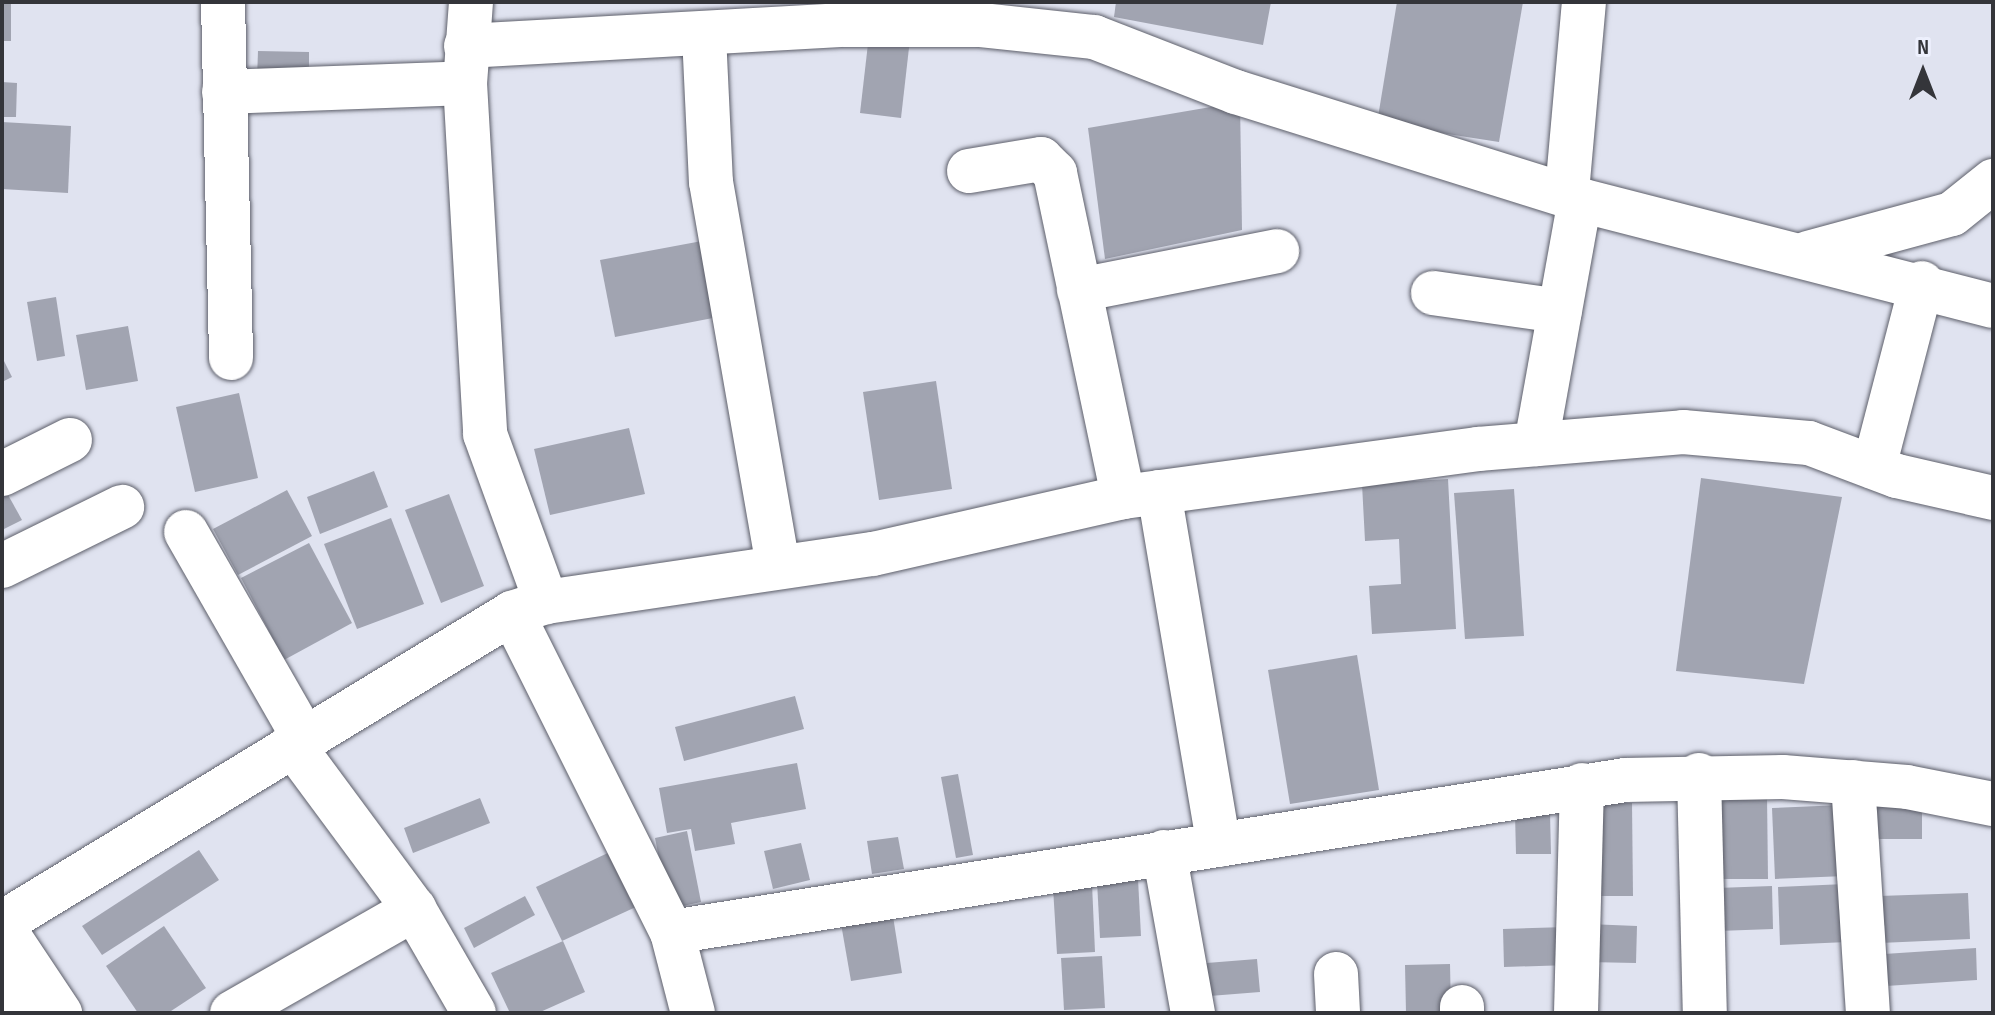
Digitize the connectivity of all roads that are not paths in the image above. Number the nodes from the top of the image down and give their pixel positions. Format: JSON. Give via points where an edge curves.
{"nodes":[{"id":1,"x":223,"y":2,"type":"edge"},
{"id":2,"x":471,"y":2,"type":"edge"},
{"id":3,"x":1584,"y":2,"type":"edge"},
{"id":4,"x":982,"y":13,"type":"edge"},
{"id":5,"x":845,"y":14,"type":"edge"},
{"id":6,"x":609,"y":20,"type":"edge"},
{"id":7,"x":1095,"y":20,"type":"edge"},
{"id":8,"x":724,"y":24,"type":"edge"},
{"id":9,"x":465,"y":64,"type":"junction"},
{"id":10,"x":224,"y":92,"type":"junction"},
{"id":11,"x":969,"y":171,"type":"dead end"},
{"id":12,"x":1993,"y":181,"type":"edge"},
{"id":13,"x":1574,"y":196,"type":"junction"},
{"id":14,"x":1277,"y":251,"type":"dead end"},
{"id":15,"x":1804,"y":254,"type":"junction"},
{"id":16,"x":1922,"y":283,"type":"junction"},
{"id":17,"x":1079,"y":290,"type":"junction"},
{"id":18,"x":1433,"y":293,"type":"dead end"},
{"id":19,"x":1993,"y":306,"type":"edge"},
{"id":20,"x":1560,"y":311,"type":"junction"},
{"id":21,"x":231,"y":358,"type":"dead end"},
{"id":22,"x":70,"y":440,"type":"dead end"},
{"id":23,"x":1536,"y":444,"type":"junction"},
{"id":24,"x":1874,"y":467,"type":"junction"},
{"id":25,"x":2,"y":474,"type":"edge"},
{"id":26,"x":1141,"y":494,"type":"junction"},
{"id":27,"x":1993,"y":498,"type":"edge"},
{"id":28,"x":122,"y":507,"type":"dead end"},
{"id":29,"x":186,"y":532,"type":"dead end"},
{"id":30,"x":2,"y":566,"type":"edge"},
{"id":31,"x":778,"y":566,"type":"junction"},
{"id":32,"x":529,"y":608,"type":"junction"},
{"id":33,"x":298,"y":740,"type":"junction"},
{"id":34,"x":1699,"y":775,"type":"junction"},
{"id":35,"x":1853,"y":782,"type":"junction"},
{"id":36,"x":1582,"y":785,"type":"junction"},
{"id":37,"x":1993,"y":804,"type":"edge"},
{"id":38,"x":1219,"y":845,"type":"junction"},
{"id":39,"x":1164,"y":852,"type":"junction"},
{"id":40,"x":414,"y":909,"type":"junction"},
{"id":41,"x":2,"y":924,"type":"edge"},
{"id":42,"x":672,"y":932,"type":"junction"},
{"id":43,"x":2,"y":987,"type":"edge"},
{"id":44,"x":19,"y":1013,"type":"edge"},
{"id":45,"x":60,"y":1013,"type":"edge"},
{"id":46,"x":232,"y":1013,"type":"edge"},
{"id":47,"x":474,"y":1013,"type":"edge"},
{"id":48,"x":693,"y":1013,"type":"edge"},
{"id":49,"x":1193,"y":1013,"type":"edge"},
{"id":50,"x":1576,"y":1013,"type":"edge"},
{"id":51,"x":1705,"y":1013,"type":"edge"},
{"id":52,"x":1868,"y":1013,"type":"edge"}],
"edges":[{"from":1,"to":10,"type":"street"},
{"from":2,"to":9,"type":"street"},
{"from":3,"to":13,"type":"street"},
{"from":4,"to":5,"type":"street"},
{"from":4,"to":7,"type":"street"},
{"from":5,"to":8,"type":"street"},
{"from":6,"to":8,"type":"street"},
{"from":6,"to":9,"type":"street"},
{"from":7,"to":13,"type":"street","via":[[1236,92]]},
{"from":8,"to":31,"type":"street","via":[[711,182]]},
{"from":9,"to":10,"type":"street"},
{"from":9,"to":32,"type":"street","via":[[485,434]]},
{"from":10,"to":21,"type":"street"},
{"from":11,"to":17,"type":"street","via":[[1048,162]]},
{"from":12,"to":15,"type":"street","via":[[1952,214]]},
{"from":13,"to":15,"type":"street"},
{"from":13,"to":20,"type":"street"},
{"from":14,"to":17,"type":"street"},
{"from":15,"to":16,"type":"street"},
{"from":16,"to":19,"type":"street"},
{"from":16,"to":24,"type":"street"},
{"from":17,"to":26,"type":"street"},
{"from":18,"to":20,"type":"street"},
{"from":20,"to":23,"type":"street"},
{"from":22,"to":25,"type":"street"},
{"from":23,"to":24,"type":"street","via":[[1747,433],[1809,443]]},
{"from":23,"to":26,"type":"street"},
{"from":24,"to":27,"type":"street"},
{"from":26,"to":31,"type":"street","via":[[873,554]]},
{"from":26,"to":38,"type":"street"},
{"from":28,"to":30,"type":"street"},
{"from":29,"to":33,"type":"street"},
{"from":31,"to":32,"type":"street"},
{"from":32,"to":33,"type":"street"},
{"from":32,"to":42,"type":"street"},
{"from":33,"to":40,"type":"street"},
{"from":33,"to":41,"type":"street"},
{"from":34,"to":35,"type":"street"},
{"from":34,"to":36,"type":"street"},
{"from":34,"to":51,"type":"street"},
{"from":35,"to":37,"type":"street"},
{"from":35,"to":52,"type":"street"},
{"from":36,"to":38,"type":"street"},
{"from":36,"to":50,"type":"street"},
{"from":38,"to":39,"type":"street"},
{"from":39,"to":42,"type":"street"},
{"from":39,"to":49,"type":"street"},
{"from":40,"to":46,"type":"street"},
{"from":40,"to":47,"type":"street"},
{"from":41,"to":45,"type":"street"},
{"from":42,"to":48,"type":"street"},
{"from":43,"to":44,"type":"street"}]}
